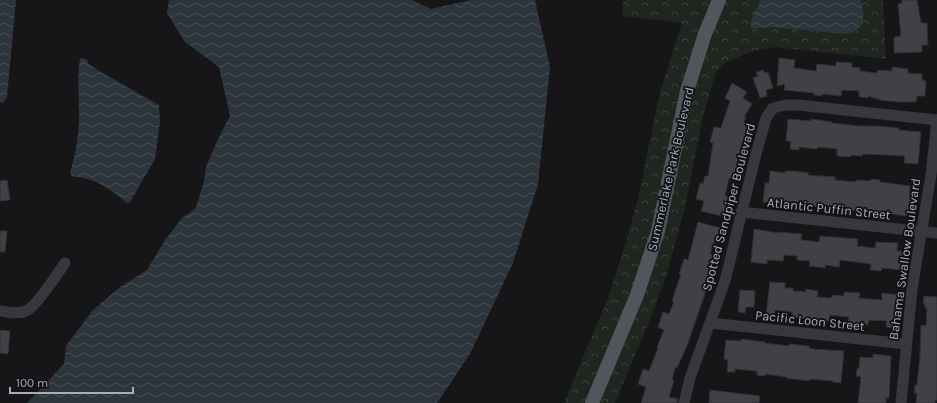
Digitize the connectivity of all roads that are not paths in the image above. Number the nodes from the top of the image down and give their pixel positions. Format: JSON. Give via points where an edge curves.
{"nodes":[{"id":1,"x":719,"y":0,"type":"edge"},
{"id":2,"x":937,"y":120,"type":"edge"},
{"id":3,"x":741,"y":212,"type":"junction"},
{"id":4,"x":922,"y":232,"type":"junction"},
{"id":5,"x":937,"y":234,"type":"edge"},
{"id":6,"x":66,"y":263,"type":"dead end"},
{"id":7,"x":0,"y":311,"type":"edge"},
{"id":8,"x":710,"y":323,"type":"junction"},
{"id":9,"x":906,"y":344,"type":"junction"},
{"id":10,"x":592,"y":403,"type":"edge"},
{"id":11,"x":684,"y":403,"type":"edge"},
{"id":12,"x":901,"y":403,"type":"edge"}],
"edges":[{"from":1,"to":10,"type":"main road","name":"Summerlake Park Boulevard","via":[[687,91],[658,231],[638,294]]},
{"from":2,"to":3,"type":"street","name":"Spotted Sandpiper Boulevard","via":[[798,105],[774,108],[766,118]]},
{"from":2,"to":4,"type":"street","name":"Bahama Swallow Boulevard"},
{"from":3,"to":4,"type":"street","name":"Atlantic Puffin Street"},
{"from":3,"to":8,"type":"street","name":"Spotted Sandpiper Boulevard","via":[[735,246]]},
{"from":4,"to":5,"type":"street","name":"Atlantic Puffin Street"},
{"from":4,"to":9,"type":"street","name":"Bahama Swallow Boulevard"},
{"from":6,"to":7,"type":"street","via":[[28,310],[18,313]]},
{"from":8,"to":9,"type":"street","name":"Pacific Loon Street"},
{"from":8,"to":11,"type":"street","name":"Spotted Sandpiper Boulevard","via":[[690,378]]},
{"from":9,"to":12,"type":"street","name":"Bahama Swallow Boulevard"}]}
